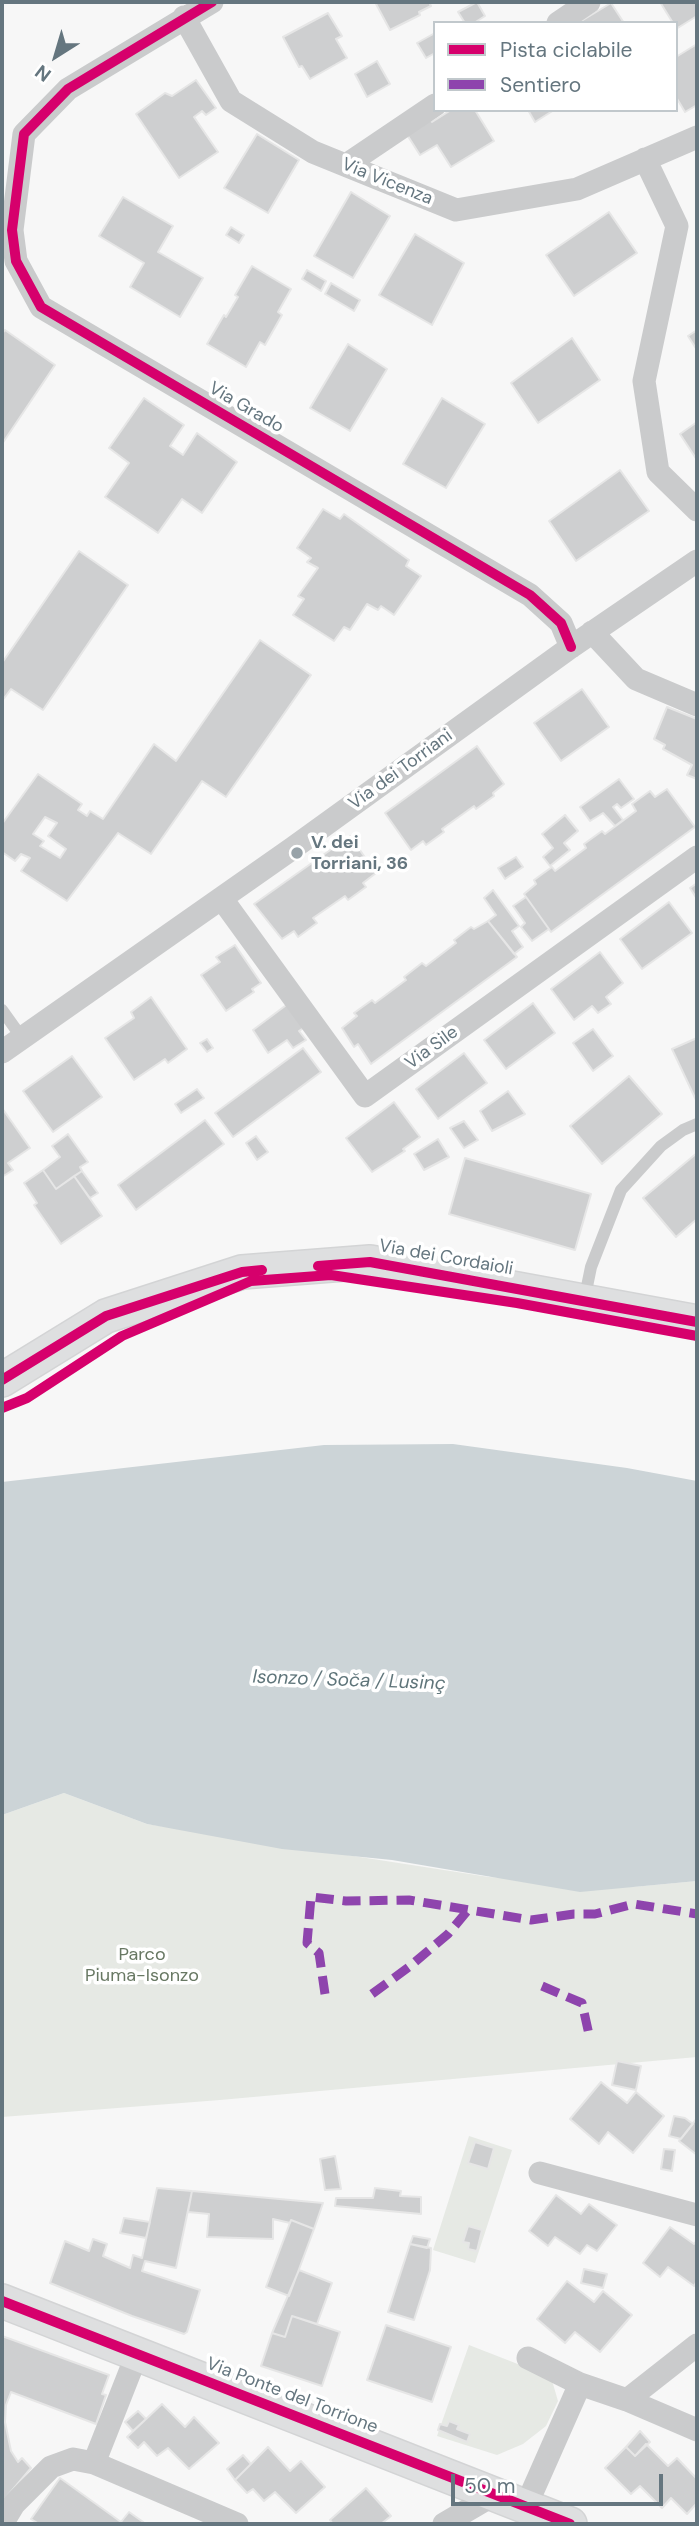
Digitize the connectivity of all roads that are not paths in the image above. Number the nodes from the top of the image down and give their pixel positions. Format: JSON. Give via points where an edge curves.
{"nodes":[{"id":1,"x":212,"y":2,"type":"edge"},
{"id":2,"x":589,"y":2,"type":"edge"},
{"id":3,"x":184,"y":17,"type":"junction"},
{"id":4,"x":561,"y":21,"type":"edge"},
{"id":5,"x":433,"y":106,"type":"edge"},
{"id":6,"x":697,"y":137,"type":"edge"},
{"id":7,"x":645,"y":159,"type":"junction"},
{"id":8,"x":345,"y":165,"type":"junction"},
{"id":9,"x":697,"y":510,"type":"edge"},
{"id":10,"x":697,"y":561,"type":"edge"},
{"id":11,"x":592,"y":632,"type":"junction"},
{"id":12,"x":571,"y":647,"type":"junction"},
{"id":13,"x":697,"y":705,"type":"edge"},
{"id":14,"x":697,"y":856,"type":"edge"},
{"id":15,"x":222,"y":899,"type":"junction"},
{"id":16,"x":2,"y":1010,"type":"edge"},
{"id":17,"x":22,"y":1038,"type":"junction"},
{"id":18,"x":2,"y":1052,"type":"edge"},
{"id":19,"x":697,"y":1124,"type":"edge"},
{"id":20,"x":584,"y":1301,"type":"junction"},
{"id":21,"x":697,"y":1322,"type":"edge"},
{"id":22,"x":2,"y":1380,"type":"edge"},
{"id":23,"x":540,"y":2174,"type":"dead end"},
{"id":24,"x":697,"y":2215,"type":"edge"},
{"id":25,"x":2,"y":2301,"type":"edge"},
{"id":26,"x":697,"y":2345,"type":"edge"},
{"id":27,"x":137,"y":2354,"type":"junction"},
{"id":28,"x":528,"y":2358,"type":"dead end"},
{"id":29,"x":580,"y":2384,"type":"junction"},
{"id":30,"x":627,"y":2400,"type":"junction"},
{"id":31,"x":697,"y":2430,"type":"edge"},
{"id":32,"x":94,"y":2463,"type":"junction"},
{"id":33,"x":495,"y":2494,"type":"junction"},
{"id":34,"x":526,"y":2506,"type":"junction"},
{"id":35,"x":2,"y":2524,"type":"edge"},
{"id":36,"x":237,"y":2524,"type":"edge"},
{"id":37,"x":444,"y":2524,"type":"edge"},
{"id":38,"x":570,"y":2524,"type":"edge"}],
"edges":[{"from":1,"to":3,"type":"street"},
{"from":2,"to":4,"type":"street"},
{"from":3,"to":8,"type":"street","name":"Via Vicenza","via":[[231,101],[313,152]]},
{"from":3,"to":12,"type":"street","name":"Via Grado","via":[[68,89],[24,134],[12,230],[16,261],[41,307],[530,595],[561,622]]},
{"from":5,"to":8,"type":"street"},
{"from":6,"to":7,"type":"street","name":"Via Vicenza"},
{"from":7,"to":8,"type":"street","name":"Via Vicenza","via":[[577,189],[456,211]]},
{"from":7,"to":9,"type":"street","via":[[677,226],[645,381],[652,433],[658,472]]},
{"from":10,"to":11,"type":"street","name":"Via dei Torriani"},
{"from":11,"to":12,"type":"street","name":"Via dei Torriani"},
{"from":11,"to":13,"type":"street","via":[[636,679]]},
{"from":12,"to":15,"type":"street","name":"Via dei Torriani"},
{"from":14,"to":15,"type":"street","name":"Via Sile","via":[[365,1096]]},
{"from":15,"to":17,"type":"street","name":"Via dei Torriani"},
{"from":16,"to":17,"type":"lane"},
{"from":17,"to":18,"type":"street","name":"Via dei Torriani"},
{"from":19,"to":20,"type":"lane","via":[[661,1146],[621,1190],[591,1267]]},
{"from":20,"to":21,"type":"street","name":"Via dei Cordaioli"},
{"from":20,"to":22,"type":"street","name":"Via dei Cordaioli","via":[[370,1262],[242,1272],[106,1317]]},
{"from":23,"to":24,"type":"street"},
{"from":25,"to":27,"type":"street","name":"Via Ponte del Torrione"},
{"from":26,"to":30,"type":"street"},
{"from":27,"to":32,"type":"street"},
{"from":27,"to":33,"type":"street","name":"Via Ponte del Torrione"},
{"from":28,"to":29,"type":"street"},
{"from":29,"to":30,"type":"street"},
{"from":29,"to":34,"type":"street"},
{"from":30,"to":31,"type":"street"},
{"from":32,"to":35,"type":"street","via":[[73,2459],[51,2467],[14,2504]]},
{"from":32,"to":36,"type":"street"},
{"from":33,"to":34,"type":"street","name":"Via Ponte del Torrione"},
{"from":33,"to":37,"type":"street"},
{"from":34,"to":38,"type":"street","name":"Via Ponte del Torrione"}]}
